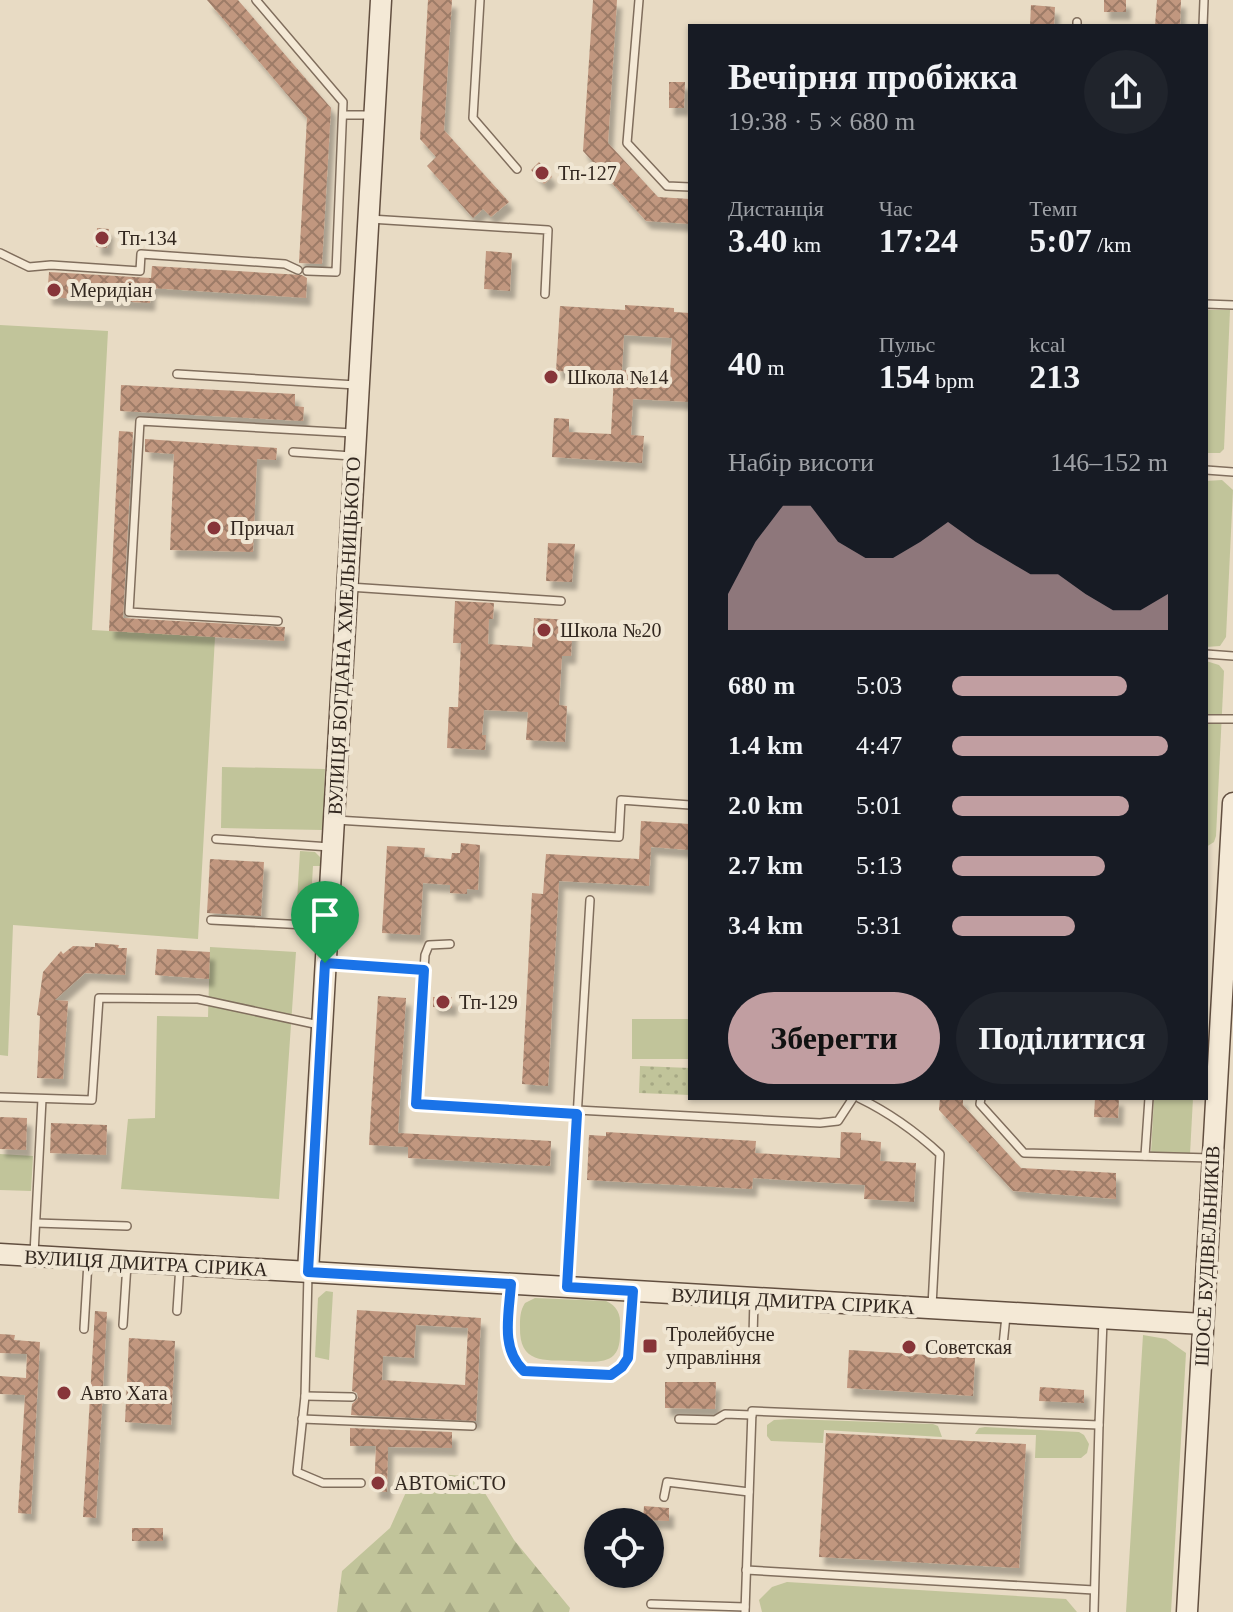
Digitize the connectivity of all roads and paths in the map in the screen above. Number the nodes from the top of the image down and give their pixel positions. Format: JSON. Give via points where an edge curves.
{"nodes":[{"id":1,"x":256,"y":0,"type":"edge"},
{"id":2,"x":381,"y":0,"type":"edge"},
{"id":3,"x":480,"y":0,"type":"edge"},
{"id":4,"x":639,"y":0,"type":"edge"},
{"id":5,"x":1204,"y":0,"type":"edge"},
{"id":6,"x":1203,"y":24,"type":"edge"},
{"id":7,"x":344,"y":115,"type":"junction"},
{"id":8,"x":375,"y":115,"type":"junction"},
{"id":9,"x":517,"y":169,"type":"dead end"},
{"id":10,"x":688,"y":187,"type":"edge"},
{"id":11,"x":368,"y":219,"type":"junction"},
{"id":12,"x":0,"y":253,"type":"edge"},
{"id":13,"x":545,"y":294,"type":"dead end"},
{"id":14,"x":1208,"y":304,"type":"edge"},
{"id":15,"x":1233,"y":305,"type":"edge"},
{"id":16,"x":177,"y":374,"type":"dead end"},
{"id":17,"x":359,"y":385,"type":"junction"},
{"id":18,"x":356,"y":434,"type":"junction"},
{"id":19,"x":293,"y":452,"type":"dead end"},
{"id":20,"x":354,"y":456,"type":"junction"},
{"id":21,"x":1208,"y":470,"type":"edge"},
{"id":22,"x":1233,"y":472,"type":"edge"},
{"id":23,"x":347,"y":587,"type":"junction"},
{"id":24,"x":561,"y":601,"type":"dead end"},
{"id":25,"x":278,"y":621,"type":"dead end"},
{"id":26,"x":1208,"y":654,"type":"edge"},
{"id":27,"x":1233,"y":656,"type":"edge"},
{"id":28,"x":1208,"y":719,"type":"edge"},
{"id":29,"x":1233,"y":719,"type":"edge"},
{"id":30,"x":1233,"y":803,"type":"edge"},
{"id":31,"x":688,"y":805,"type":"edge"},
{"id":32,"x":334,"y":820,"type":"junction"},
{"id":33,"x":216,"y":839,"type":"dead end"},
{"id":34,"x":332,"y":847,"type":"junction"},
{"id":35,"x":590,"y":900,"type":"dead end"},
{"id":36,"x":211,"y":920,"type":"dead end"},
{"id":37,"x":328,"y":927,"type":"junction"},
{"id":38,"x":450,"y":944,"type":"dead end"},
{"id":39,"x":325,"y":963,"type":"junction"},
{"id":40,"x":424,"y":970,"type":"junction"},
{"id":41,"x":322,"y":1026,"type":"junction"},
{"id":42,"x":0,"y":1097,"type":"edge"},
{"id":43,"x":42,"y":1099,"type":"junction"},
{"id":44,"x":854,"y":1100,"type":"edge"},
{"id":45,"x":861,"y":1100,"type":"edge"},
{"id":46,"x":981,"y":1100,"type":"edge"},
{"id":47,"x":1149,"y":1100,"type":"edge"},
{"id":48,"x":577,"y":1112,"type":"junction"},
{"id":49,"x":1145,"y":1156,"type":"junction"},
{"id":50,"x":1213,"y":1158,"type":"junction"},
{"id":51,"x":36,"y":1223,"type":"junction"},
{"id":52,"x":127,"y":1226,"type":"dead end"},
{"id":53,"x":0,"y":1254,"type":"edge"},
{"id":54,"x":34,"y":1256,"type":"junction"},
{"id":55,"x":88,"y":1259,"type":"junction"},
{"id":56,"x":127,"y":1262,"type":"junction"},
{"id":57,"x":180,"y":1265,"type":"junction"},
{"id":58,"x":308,"y":1272,"type":"junction"},
{"id":59,"x":511,"y":1284,"type":"junction"},
{"id":60,"x":567,"y":1287,"type":"junction"},
{"id":61,"x":633,"y":1291,"type":"junction"},
{"id":62,"x":754,"y":1298,"type":"junction"},
{"id":63,"x":932,"y":1309,"type":"junction"},
{"id":64,"x":177,"y":1311,"type":"dead end"},
{"id":65,"x":1006,"y":1313,"type":"junction"},
{"id":66,"x":1103,"y":1318,"type":"junction"},
{"id":67,"x":1203,"y":1324,"type":"junction"},
{"id":68,"x":123,"y":1325,"type":"dead end"},
{"id":69,"x":84,"y":1329,"type":"dead end"},
{"id":70,"x":753,"y":1337,"type":"dead end"},
{"id":71,"x":1003,"y":1345,"type":"dead end"},
{"id":72,"x":305,"y":1396,"type":"junction"},
{"id":73,"x":352,"y":1397,"type":"dead end"},
{"id":74,"x":752,"y":1415,"type":"junction"},
{"id":75,"x":302,"y":1419,"type":"junction"},
{"id":76,"x":679,"y":1419,"type":"dead end"},
{"id":77,"x":1099,"y":1425,"type":"junction"},
{"id":78,"x":472,"y":1426,"type":"dead end"},
{"id":79,"x":361,"y":1483,"type":"dead end"},
{"id":80,"x":749,"y":1492,"type":"junction"},
{"id":81,"x":664,"y":1497,"type":"dead end"},
{"id":82,"x":746,"y":1570,"type":"junction"},
{"id":83,"x":1094,"y":1590,"type":"junction"},
{"id":84,"x":651,"y":1604,"type":"dead end"},
{"id":85,"x":745,"y":1610,"type":"edge"},
{"id":86,"x":1094,"y":1612,"type":"edge"},
{"id":87,"x":1187,"y":1612,"type":"edge"}],
"edges":[{"from":1,"to":7,"type":"lane","via":[[343,102]]},
{"from":2,"to":8,"type":"street","name":"ВУЛИЦЯ БОГДАНА ХМЕЛЬНИЦЬКОГО"},
{"from":3,"to":9,"type":"lane","via":[[473,118]]},
{"from":4,"to":10,"type":"lane","via":[[627,143],[667,186]]},
{"from":5,"to":6,"type":"lane"},
{"from":7,"to":8,"type":"lane"},
{"from":7,"to":12,"type":"lane","via":[[336,272],[141,254],[140,271],[29,267]]},
{"from":8,"to":11,"type":"street","name":"ВУЛИЦЯ БОГДАНА ХМЕЛЬНИЦЬКОГО"},
{"from":11,"to":13,"type":"lane","via":[[548,230]]},
{"from":11,"to":17,"type":"street","name":"ВУЛИЦЯ БОГДАНА ХМЕЛЬНИЦЬКОГО"},
{"from":14,"to":15,"type":"lane"},
{"from":16,"to":17,"type":"lane"},
{"from":17,"to":18,"type":"street","name":"ВУЛИЦЯ БОГДАНА ХМЕЛЬНИЦЬКОГО"},
{"from":18,"to":20,"type":"street","name":"ВУЛИЦЯ БОГДАНА ХМЕЛЬНИЦЬКОГО"},
{"from":18,"to":25,"type":"lane","via":[[140,421],[129,612]]},
{"from":19,"to":20,"type":"lane"},
{"from":20,"to":23,"type":"street","name":"ВУЛИЦЯ БОГДАНА ХМЕЛЬНИЦЬКОГО"},
{"from":21,"to":22,"type":"lane"},
{"from":23,"to":24,"type":"lane"},
{"from":23,"to":32,"type":"street","name":"ВУЛИЦЯ БОГДАНА ХМЕЛЬНИЦЬКОГО"},
{"from":26,"to":27,"type":"lane"},
{"from":28,"to":29,"type":"lane"},
{"from":30,"to":50,"type":"street","name":"ШОСЕ БУДІВЕЛЬНИКІВ"},
{"from":31,"to":32,"type":"lane","via":[[621,800],[619,837]]},
{"from":32,"to":34,"type":"street","name":"ВУЛИЦЯ БОГДАНА ХМЕЛЬНИЦЬКОГО"},
{"from":33,"to":34,"type":"lane"},
{"from":34,"to":37,"type":"street","name":"ВУЛИЦЯ БОГДАНА ХМЕЛЬНИЦЬКОГО"},
{"from":35,"to":48,"type":"lane"},
{"from":36,"to":37,"type":"lane"},
{"from":37,"to":39,"type":"street","name":"ВУЛИЦЯ БОГДАНА ХМЕЛЬНИЦЬКОГО"},
{"from":38,"to":40,"type":"lane","via":[[429,945]]},
{"from":39,"to":40,"type":"lane"},
{"from":39,"to":41,"type":"street","name":"ВУЛИЦЯ БОГДАНА ХМЕЛЬНИЦЬКОГО"},
{"from":40,"to":48,"type":"lane","via":[[416,1104]]},
{"from":41,"to":43,"type":"lane","via":[[198,999],[99,998],[92,1100]]},
{"from":41,"to":58,"type":"street","name":"ВУЛИЦЯ БОГДАНА ХМЕЛЬНИЦЬКОГО"},
{"from":42,"to":43,"type":"lane"},
{"from":43,"to":51,"type":"lane"},
{"from":44,"to":48,"type":"lane","via":[[838,1121],[820,1123]]},
{"from":45,"to":63,"type":"lane","via":[[886,1111],[940,1154]]},
{"from":46,"to":49,"type":"lane","via":[[1024,1153]]},
{"from":47,"to":49,"type":"lane"},
{"from":48,"to":60,"type":"lane"},
{"from":49,"to":50,"type":"lane"},
{"from":50,"to":67,"type":"street","name":"ШОСЕ БУДІВЕЛЬНИКІВ"},
{"from":51,"to":52,"type":"lane"},
{"from":51,"to":54,"type":"lane"},
{"from":53,"to":54,"type":"street","name":"ВУЛИЦЯ ДМИТРА СІРИКА"},
{"from":54,"to":55,"type":"street","name":"ВУЛИЦЯ ДМИТРА СІРИКА"},
{"from":55,"to":56,"type":"street","name":"ВУЛИЦЯ ДМИТРА СІРИКА"},
{"from":55,"to":69,"type":"lane"},
{"from":56,"to":57,"type":"street","name":"ВУЛИЦЯ ДМИТРА СІРИКА"},
{"from":56,"to":68,"type":"lane"},
{"from":57,"to":58,"type":"street","name":"ВУЛИЦЯ ДМИТРА СІРИКА"},
{"from":57,"to":64,"type":"lane"},
{"from":58,"to":59,"type":"street","name":"ВУЛИЦЯ ДМИТРА СІРИКА"},
{"from":58,"to":72,"type":"lane"},
{"from":59,"to":60,"type":"street","name":"ВУЛИЦЯ ДМИТРА СІРИКА"},
{"from":59,"to":61,"type":"lane","via":[[508,1346],[515,1362],[524,1371],[589,1375],[611,1375],[628,1358]]},
{"from":60,"to":61,"type":"street","name":"ВУЛИЦЯ ДМИТРА СІРИКА"},
{"from":61,"to":62,"type":"street","name":"ВУЛИЦЯ ДМИТРА СІРИКА"},
{"from":62,"to":63,"type":"street","name":"ВУЛИЦЯ ДМИТРА СІРИКА"},
{"from":62,"to":70,"type":"lane"},
{"from":63,"to":65,"type":"street","name":"ВУЛИЦЯ ДМИТРА СІРИКА"},
{"from":65,"to":66,"type":"street","name":"ВУЛИЦЯ ДМИТРА СІРИКА"},
{"from":65,"to":71,"type":"lane"},
{"from":66,"to":67,"type":"street","name":"ВУЛИЦЯ ДМИТРА СІРИКА"},
{"from":66,"to":77,"type":"lane"},
{"from":67,"to":87,"type":"street","name":"ШОСЕ БУДІВЕЛЬНИКІВ"},
{"from":72,"to":73,"type":"lane"},
{"from":72,"to":75,"type":"lane"},
{"from":74,"to":76,"type":"lane"},
{"from":74,"to":77,"type":"lane"},
{"from":74,"to":80,"type":"lane"},
{"from":75,"to":78,"type":"lane"},
{"from":75,"to":79,"type":"lane","via":[[297,1472],[323,1483]]},
{"from":77,"to":83,"type":"lane"},
{"from":80,"to":81,"type":"lane","via":[[667,1482]]},
{"from":80,"to":82,"type":"lane"},
{"from":82,"to":83,"type":"lane"},
{"from":82,"to":85,"type":"lane"},
{"from":83,"to":86,"type":"lane"},
{"from":84,"to":85,"type":"lane"}]}
